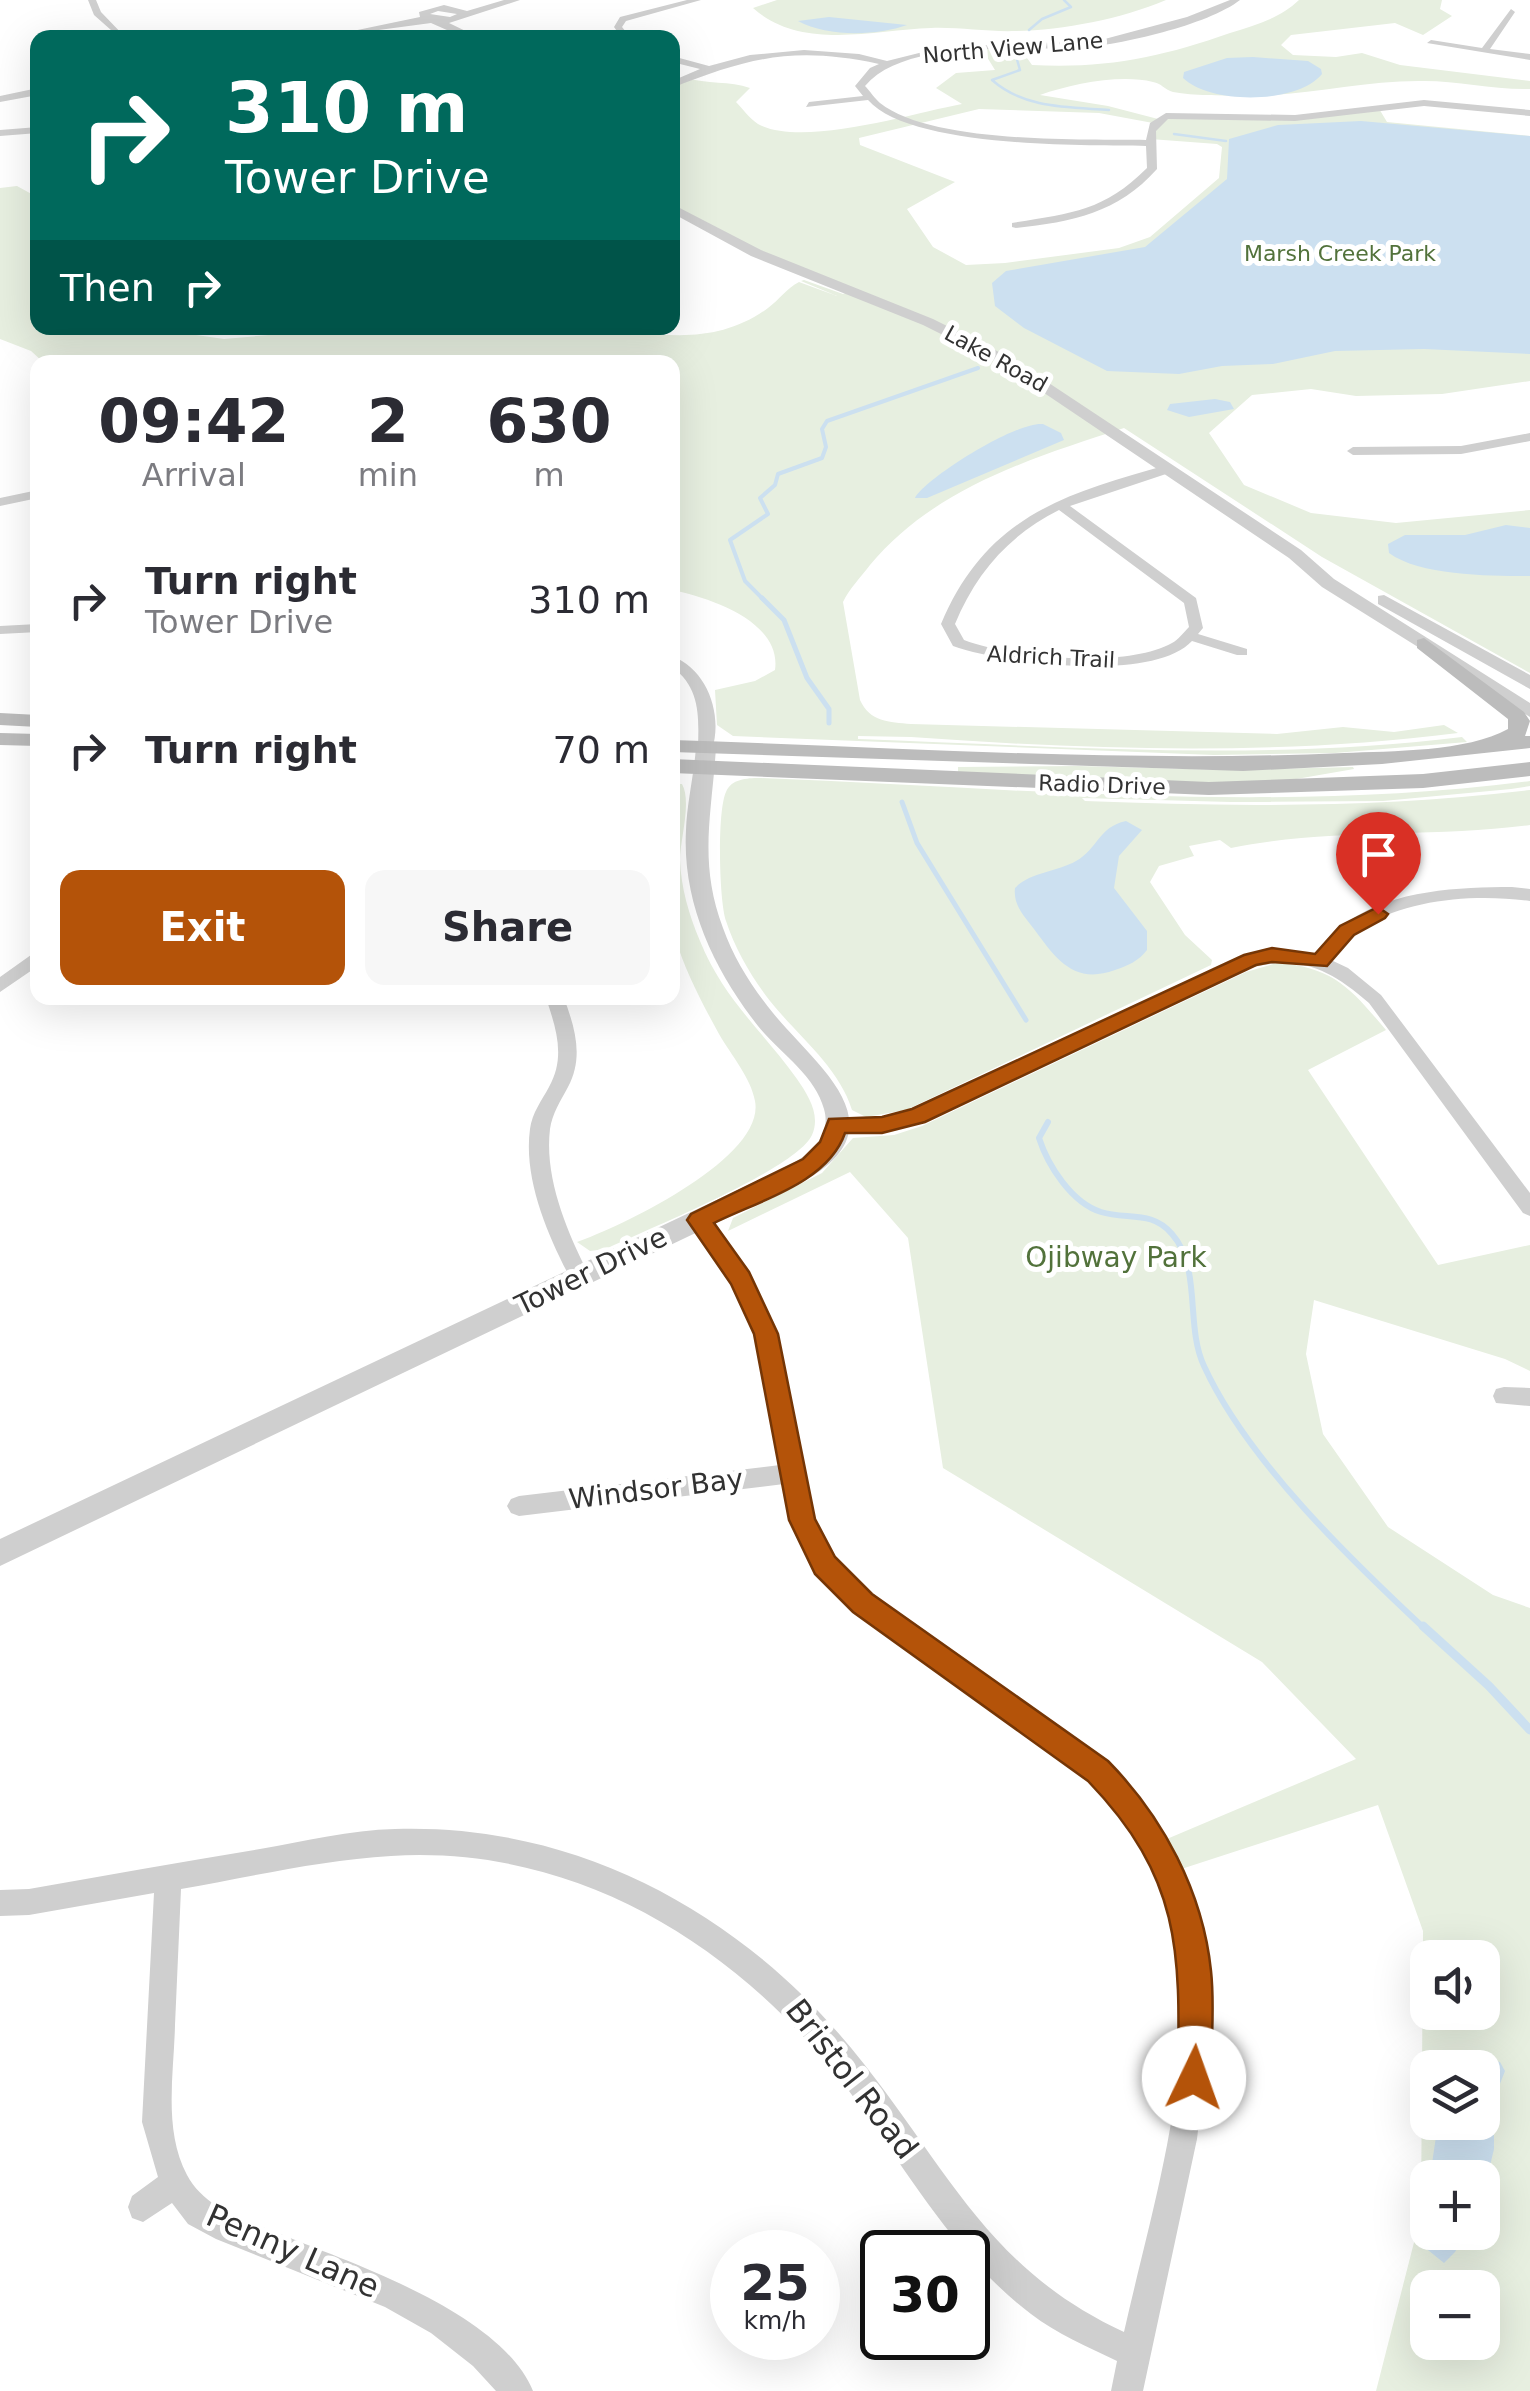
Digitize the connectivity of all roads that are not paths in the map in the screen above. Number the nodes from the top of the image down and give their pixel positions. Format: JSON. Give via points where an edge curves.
{"nodes":[{"id":1,"x":92,"y":0,"type":"edge"},
{"id":2,"x":418,"y":0,"type":"edge"},
{"id":3,"x":501,"y":0,"type":"edge"},
{"id":4,"x":515,"y":0,"type":"edge"},
{"id":5,"x":697,"y":0,"type":"edge"},
{"id":6,"x":1236,"y":0,"type":"edge"},
{"id":7,"x":450,"y":8,"type":"junction"},
{"id":8,"x":1511,"y":12,"type":"dead end"},
{"id":9,"x":430,"y":13,"type":"edge"},
{"id":10,"x":462,"y":16,"type":"junction"},
{"id":11,"x":116,"y":30,"type":"edge"},
{"id":12,"x":348,"y":30,"type":"edge"},
{"id":13,"x":461,"y":30,"type":"edge"},
{"id":14,"x":472,"y":30,"type":"edge"},
{"id":15,"x":620,"y":30,"type":"edge"},
{"id":16,"x":1431,"y":43,"type":"dead end"},
{"id":17,"x":1486,"y":48,"type":"junction"},
{"id":18,"x":1530,"y":57,"type":"edge"},
{"id":19,"x":680,"y":61,"type":"edge"},
{"id":20,"x":886,"y":63,"type":"junction"},
{"id":21,"x":706,"y":68,"type":"junction"},
{"id":22,"x":680,"y":81,"type":"edge"},
{"id":23,"x":30,"y":90,"type":"edge"},
{"id":24,"x":0,"y":96,"type":"edge"},
{"id":25,"x":866,"y":98,"type":"junction"},
{"id":26,"x":808,"y":105,"type":"dead end"},
{"id":27,"x":1530,"y":113,"type":"edge"},
{"id":28,"x":30,"y":131,"type":"edge"},
{"id":29,"x":0,"y":133,"type":"edge"},
{"id":30,"x":1151,"y":144,"type":"junction"},
{"id":31,"x":680,"y":212,"type":"edge"},
{"id":32,"x":1016,"y":225,"type":"dead end"},
{"id":33,"x":1530,"y":437,"type":"edge"},
{"id":34,"x":1352,"y":451,"type":"dead end"},
{"id":35,"x":1167,"y":468,"type":"junction"},
{"id":36,"x":30,"y":496,"type":"edge"},
{"id":37,"x":0,"y":502,"type":"edge"},
{"id":38,"x":1060,"y":505,"type":"junction"},
{"id":39,"x":1295,"y":554,"type":"junction"},
{"id":40,"x":30,"y":628,"type":"edge"},
{"id":41,"x":0,"y":630,"type":"edge"},
{"id":42,"x":1190,"y":636,"type":"junction"},
{"id":43,"x":1424,"y":644,"type":"junction"},
{"id":44,"x":1242,"y":652,"type":"dead end"},
{"id":45,"x":680,"y":665,"type":"edge"},
{"id":46,"x":1530,"y":683,"type":"edge"},
{"id":47,"x":1530,"y":710,"type":"edge"},
{"id":48,"x":0,"y":719,"type":"edge"},
{"id":49,"x":30,"y":721,"type":"edge"},
{"id":50,"x":0,"y":738,"type":"edge"},
{"id":51,"x":30,"y":740,"type":"edge"},
{"id":52,"x":1530,"y":742,"type":"edge"},
{"id":53,"x":680,"y":749,"type":"edge"},
{"id":54,"x":1482,"y":749,"type":"junction"},
{"id":55,"x":706,"y":757,"type":"junction"},
{"id":56,"x":680,"y":764,"type":"edge"},
{"id":57,"x":1530,"y":769,"type":"edge"},
{"id":58,"x":1530,"y":895,"type":"edge"},
{"id":59,"x":30,"y":962,"type":"edge"},
{"id":60,"x":1320,"y":962,"type":"junction"},
{"id":61,"x":0,"y":986,"type":"edge"},
{"id":62,"x":558,"y":1005,"type":"edge"},
{"id":63,"x":837,"y":1124,"type":"junction"},
{"id":64,"x":1530,"y":1208,"type":"edge"},
{"id":65,"x":699,"y":1220,"type":"junction"},
{"id":66,"x":580,"y":1277,"type":"junction"},
{"id":67,"x":1504,"y":1396,"type":"dead end"},
{"id":68,"x":1530,"y":1397,"type":"edge"},
{"id":69,"x":793,"y":1473,"type":"junction"},
{"id":70,"x":520,"y":1506,"type":"dead end"},
{"id":71,"x":0,"y":1552,"type":"edge"},
{"id":72,"x":168,"y":1877,"type":"junction"},
{"id":73,"x":0,"y":1903,"type":"edge"},
{"id":74,"x":174,"y":2184,"type":"junction"},
{"id":75,"x":143,"y":2207,"type":"dead end"},
{"id":76,"x":1134,"y":2353,"type":"junction"},
{"id":77,"x":518,"y":2391,"type":"edge"},
{"id":78,"x":1126,"y":2391,"type":"edge"}],
"edges":[{"from":1,"to":11,"type":"street"},
{"from":2,"to":9,"type":"street"},
{"from":3,"to":7,"type":"street"},
{"from":4,"to":10,"type":"street"},
{"from":5,"to":15,"type":"street","via":[[622,19]]},
{"from":6,"to":20,"type":"street","name":"North View Lane","via":[[1102,42],[957,50]]},
{"from":7,"to":9,"type":"street"},
{"from":7,"to":10,"type":"street"},
{"from":8,"to":17,"type":"street"},
{"from":9,"to":10,"type":"street"},
{"from":9,"to":12,"type":"street"},
{"from":9,"to":13,"type":"street"},
{"from":10,"to":14,"type":"street","via":[[461,24]]},
{"from":16,"to":17,"type":"street"},
{"from":17,"to":18,"type":"street"},
{"from":19,"to":21,"type":"street"},
{"from":20,"to":21,"type":"street","via":[[800,53]]},
{"from":20,"to":25,"type":"street","name":"North View Lane","via":[[862,80]]},
{"from":21,"to":22,"type":"street"},
{"from":23,"to":24,"type":"street"},
{"from":25,"to":26,"type":"street"},
{"from":25,"to":30,"type":"street","via":[[899,116],[963,134]]},
{"from":27,"to":30,"type":"street","via":[[1424,102],[1295,118],[1175,114],[1154,123]]},
{"from":28,"to":29,"type":"street"},
{"from":30,"to":32,"type":"street","via":[[1152,170],[1106,208]]},
{"from":31,"to":35,"type":"street","name":"Lake Road","via":[[756,253],[981,348]]},
{"from":33,"to":34,"type":"street","via":[[1461,450]]},
{"from":35,"to":38,"type":"street","name":"Aldrich Trail"},
{"from":35,"to":39,"type":"street","name":"Lake Road"},
{"from":36,"to":37,"type":"street"},
{"from":38,"to":42,"type":"street","via":[[1187,596],[1197,615]]},
{"from":38,"to":42,"type":"street","name":"Aldrich Trail","via":[[995,547],[950,618],[954,639],[992,656],[1118,661],[1166,652]]},
{"from":39,"to":43,"type":"street","name":"Lake Road"},
{"from":39,"to":46,"type":"street","name":"Lake Road"},
{"from":40,"to":41,"type":"street"},
{"from":42,"to":44,"type":"street"},
{"from":43,"to":47,"type":"street","name":"Lake Road"},
{"from":43,"to":54,"type":"main road","via":[[1520,720],[1515,735]]},
{"from":45,"to":55,"type":"street","via":[[704,690]]},
{"from":48,"to":49,"type":"main road"},
{"from":50,"to":51,"type":"main road"},
{"from":52,"to":54,"type":"main road","name":"Radio Drive"},
{"from":53,"to":55,"type":"main road","name":"Radio Drive"},
{"from":54,"to":55,"type":"main road","name":"Radio Drive","via":[[1226,764]]},
{"from":55,"to":56,"type":"main road","name":"Radio Drive"},
{"from":55,"to":57,"type":"main road","name":"Radio Drive","via":[[1228,789],[1387,784]]},
{"from":55,"to":63,"type":"street","via":[[696,853],[711,928],[750,999],[830,1095]]},
{"from":58,"to":60,"type":"street","via":[[1471,891],[1378,914],[1347,930]]},
{"from":59,"to":61,"type":"street"},
{"from":60,"to":63,"type":"street","via":[[1272,955],[1251,960],[918,1116],[882,1125]]},
{"from":60,"to":64,"type":"street","via":[[1353,978],[1375,999]]},
{"from":62,"to":66,"type":"street","via":[[568,1065],[543,1116],[540,1148],[558,1234]]},
{"from":63,"to":65,"type":"street","name":"Tower Drive","via":[[830,1146],[811,1165]]},
{"from":65,"to":66,"type":"street","name":"Tower Drive"},
{"from":65,"to":69,"type":"street","via":[[741,1279],[766,1334]]},
{"from":66,"to":71,"type":"street","name":"Tower Drive"},
{"from":67,"to":68,"type":"street"},
{"from":69,"to":70,"type":"street","name":"Windsor Bay"},
{"from":69,"to":76,"type":"street","via":[[810,1541],[844,1588],[1098,1771],[1143,1825],[1174,1884],[1196,1973],[1194,2078]]},
{"from":72,"to":73,"type":"street","name":"Bristol Road"},
{"from":72,"to":74,"type":"street","via":[[157,2122]]},
{"from":72,"to":76,"type":"street","name":"Bristol Road","via":[[396,1842],[466,1844],[577,1866],[630,1887],[723,1942],[805,2014],[1008,2274],[1044,2304]]},
{"from":74,"to":75,"type":"street"},
{"from":74,"to":77,"type":"street","name":"Penny Lane","via":[[199,2213],[227,2228],[396,2296],[442,2322]]},
{"from":76,"to":78,"type":"street"}]}
